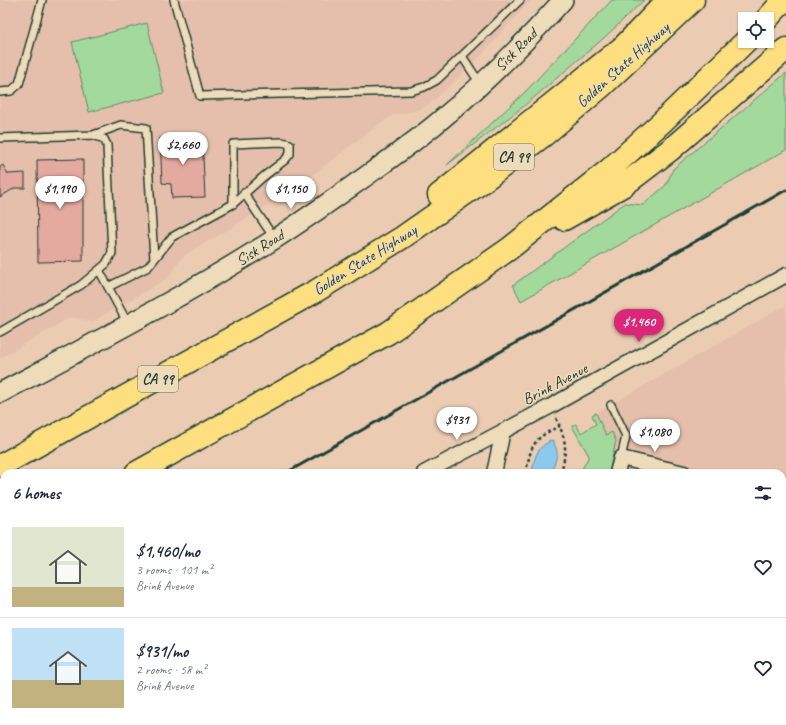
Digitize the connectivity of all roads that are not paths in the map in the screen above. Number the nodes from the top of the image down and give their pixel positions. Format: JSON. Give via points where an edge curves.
{"nodes":[{"id":1,"x":42,"y":0,"type":"edge"},
{"id":2,"x":174,"y":0,"type":"edge"},
{"id":3,"x":520,"y":0,"type":"edge"},
{"id":4,"x":563,"y":0,"type":"edge"},
{"id":5,"x":668,"y":0,"type":"edge"},
{"id":6,"x":693,"y":0,"type":"edge"},
{"id":7,"x":784,"y":0,"type":"edge"},
{"id":8,"x":773,"y":12,"type":"edge"},
{"id":9,"x":739,"y":48,"type":"edge"},
{"id":10,"x":786,"y":49,"type":"edge"},
{"id":11,"x":462,"y":56,"type":"junction"},
{"id":12,"x":481,"y":85,"type":"junction"},
{"id":13,"x":0,"y":92,"type":"edge"},
{"id":14,"x":93,"y":135,"type":"junction"},
{"id":15,"x":0,"y":138,"type":"edge"},
{"id":16,"x":244,"y":193,"type":"junction"},
{"id":17,"x":233,"y":204,"type":"junction"},
{"id":18,"x":275,"y":239,"type":"junction"},
{"id":19,"x":509,"y":249,"type":"junction"},
{"id":20,"x":154,"y":259,"type":"junction"},
{"id":21,"x":99,"y":270,"type":"junction"},
{"id":22,"x":786,"y":276,"type":"edge"},
{"id":23,"x":108,"y":287,"type":"junction"},
{"id":24,"x":316,"y":291,"type":"junction"},
{"id":25,"x":128,"y":324,"type":"junction"},
{"id":26,"x":0,"y":332,"type":"edge"},
{"id":27,"x":0,"y":393,"type":"edge"},
{"id":28,"x":611,"y":405,"type":"dead end"},
{"id":29,"x":503,"y":431,"type":"junction"},
{"id":30,"x":621,"y":458,"type":"junction"},
{"id":31,"x":0,"y":466,"type":"edge"},
{"id":32,"x":143,"y":469,"type":"edge"},
{"id":33,"x":432,"y":469,"type":"edge"},
{"id":34,"x":495,"y":469,"type":"edge"},
{"id":35,"x":618,"y":469,"type":"edge"},
{"id":36,"x":667,"y":469,"type":"edge"}],
"edges":[{"from":1,"to":13,"type":"lane","via":[[19,84],[11,91]]},
{"from":2,"to":11,"type":"lane","via":[[200,96],[411,91],[437,80]]},
{"from":3,"to":11,"type":"lane"},
{"from":4,"to":12,"type":"main road","name":"Sisk Road"},
{"from":5,"to":24,"type":"highway","via":[[624,46]]},
{"from":6,"to":24,"type":"highway","name":"Golden State Highway","number":"CA 99","via":[[603,85],[544,135],[403,237]]},
{"from":7,"to":8,"type":"highway"},
{"from":9,"to":19,"type":"highway","via":[[610,169]]},
{"from":10,"to":19,"type":"highway","via":[[670,150],[624,185]]},
{"from":11,"to":12,"type":"lane"},
{"from":12,"to":18,"type":"main road","name":"Sisk Road","via":[[392,158]]},
{"from":14,"to":15,"type":"lane"},
{"from":14,"to":20,"type":"lane","via":[[121,125],[146,128]]},
{"from":14,"to":21,"type":"lane","via":[[104,139],[108,153],[112,253]]},
{"from":16,"to":17,"type":"lane"},
{"from":16,"to":17,"type":"lane","via":[[285,160],[290,154],[290,144],[232,144]]},
{"from":16,"to":18,"type":"lane"},
{"from":17,"to":20,"type":"lane","via":[[172,237]]},
{"from":18,"to":25,"type":"main road","name":"Sisk Road"},
{"from":19,"to":32,"type":"highway","via":[[388,333]]},
{"from":20,"to":23,"type":"lane","via":[[148,267]]},
{"from":21,"to":23,"type":"lane"},
{"from":21,"to":26,"type":"lane","via":[[81,285]]},
{"from":22,"to":29,"type":"street","name":"Brink Avenue"},
{"from":23,"to":25,"type":"lane"},
{"from":24,"to":31,"type":"highway","name":"Golden State Highway","number":"CA 99"},
{"from":25,"to":27,"type":"main road","name":"Sisk Road"},
{"from":28,"to":30,"type":"lane","via":[[626,436]]},
{"from":29,"to":33,"type":"street","name":"Brink Avenue"},
{"from":29,"to":34,"type":"street"},
{"from":30,"to":35,"type":"street"},
{"from":30,"to":36,"type":"street"}]}
